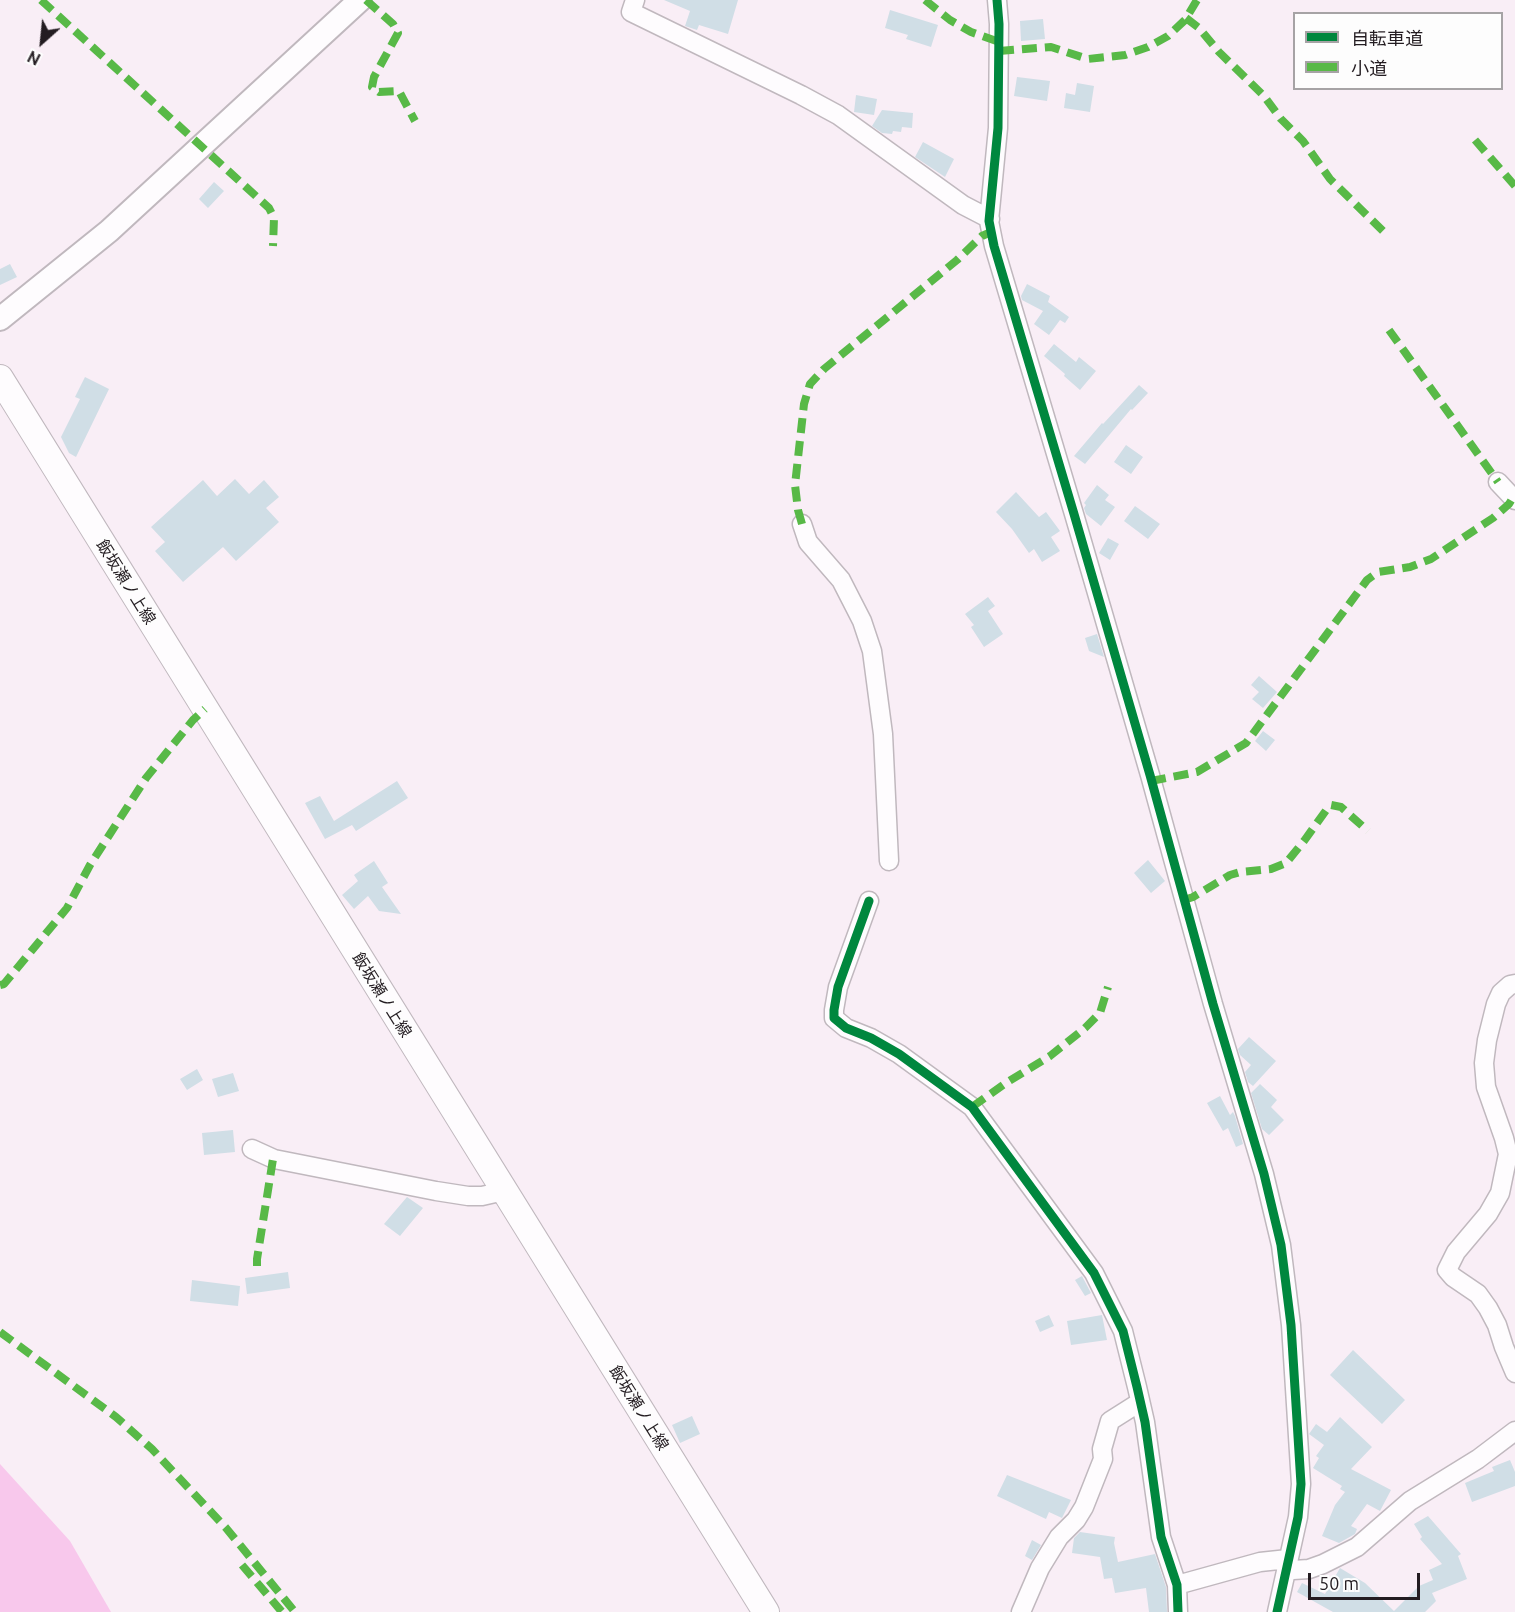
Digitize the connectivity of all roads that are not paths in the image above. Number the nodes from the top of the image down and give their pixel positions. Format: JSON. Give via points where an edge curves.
{"nodes":[{"id":1,"x":360,"y":0,"type":"edge"},
{"id":2,"x":635,"y":0,"type":"edge"},
{"id":3,"x":997,"y":0,"type":"edge"},
{"id":4,"x":990,"y":219,"type":"junction"},
{"id":5,"x":0,"y":318,"type":"edge"},
{"id":6,"x":0,"y":378,"type":"edge"},
{"id":7,"x":1498,"y":482,"type":"dead end"},
{"id":8,"x":1515,"y":500,"type":"edge"},
{"id":9,"x":802,"y":524,"type":"dead end"},
{"id":10,"x":889,"y":861,"type":"dead end"},
{"id":11,"x":869,"y":901,"type":"dead end"},
{"id":12,"x":1515,"y":984,"type":"edge"},
{"id":13,"x":252,"y":1149,"type":"dead end"},
{"id":14,"x":504,"y":1191,"type":"junction"},
{"id":15,"x":1515,"y":1373,"type":"edge"},
{"id":16,"x":1140,"y":1402,"type":"junction"},
{"id":17,"x":1515,"y":1431,"type":"edge"},
{"id":18,"x":1287,"y":1564,"type":"junction"},
{"id":19,"x":1177,"y":1586,"type":"junction"},
{"id":20,"x":766,"y":1612,"type":"edge"},
{"id":21,"x":1021,"y":1612,"type":"edge"},
{"id":22,"x":1178,"y":1612,"type":"edge"},
{"id":23,"x":1277,"y":1612,"type":"edge"}],
"edges":[{"from":1,"to":5,"type":"street","via":[[109,231]]},
{"from":2,"to":4,"type":"street","via":[[631,12],[838,115],[963,205]]},
{"from":3,"to":4,"type":"street","via":[[998,128]]},
{"from":4,"to":18,"type":"street","via":[[993,246],[1150,775],[1281,1245],[1291,1325],[1301,1484]]},
{"from":6,"to":14,"type":"main road","name":"飯坂瀬ノ上線"},
{"from":7,"to":8,"type":"street"},
{"from":9,"to":10,"type":"street","via":[[808,542],[841,580],[872,651],[883,724]]},
{"from":11,"to":16,"type":"street","via":[[838,987],[834,1018],[898,1054],[972,1107],[1094,1273],[1123,1331]]},
{"from":12,"to":15,"type":"street","via":[[1501,993],[1496,1004],[1484,1063],[1486,1087],[1508,1154],[1500,1193],[1447,1270],[1478,1294],[1488,1308]]},
{"from":13,"to":14,"type":"street","via":[[274,1159],[436,1191],[482,1196]]},
{"from":14,"to":20,"type":"main road","name":"飯坂瀬ノ上線"},
{"from":16,"to":19,"type":"street","via":[[1161,1537]]},
{"from":16,"to":21,"type":"street","via":[[1110,1421],[1103,1459],[1084,1507],[1040,1568]]},
{"from":17,"to":18,"type":"street","via":[[1478,1460],[1410,1501],[1357,1547],[1309,1569],[1293,1570]]},
{"from":18,"to":19,"type":"street","via":[[1260,1562]]},
{"from":18,"to":23,"type":"street"},
{"from":19,"to":22,"type":"street"}]}
